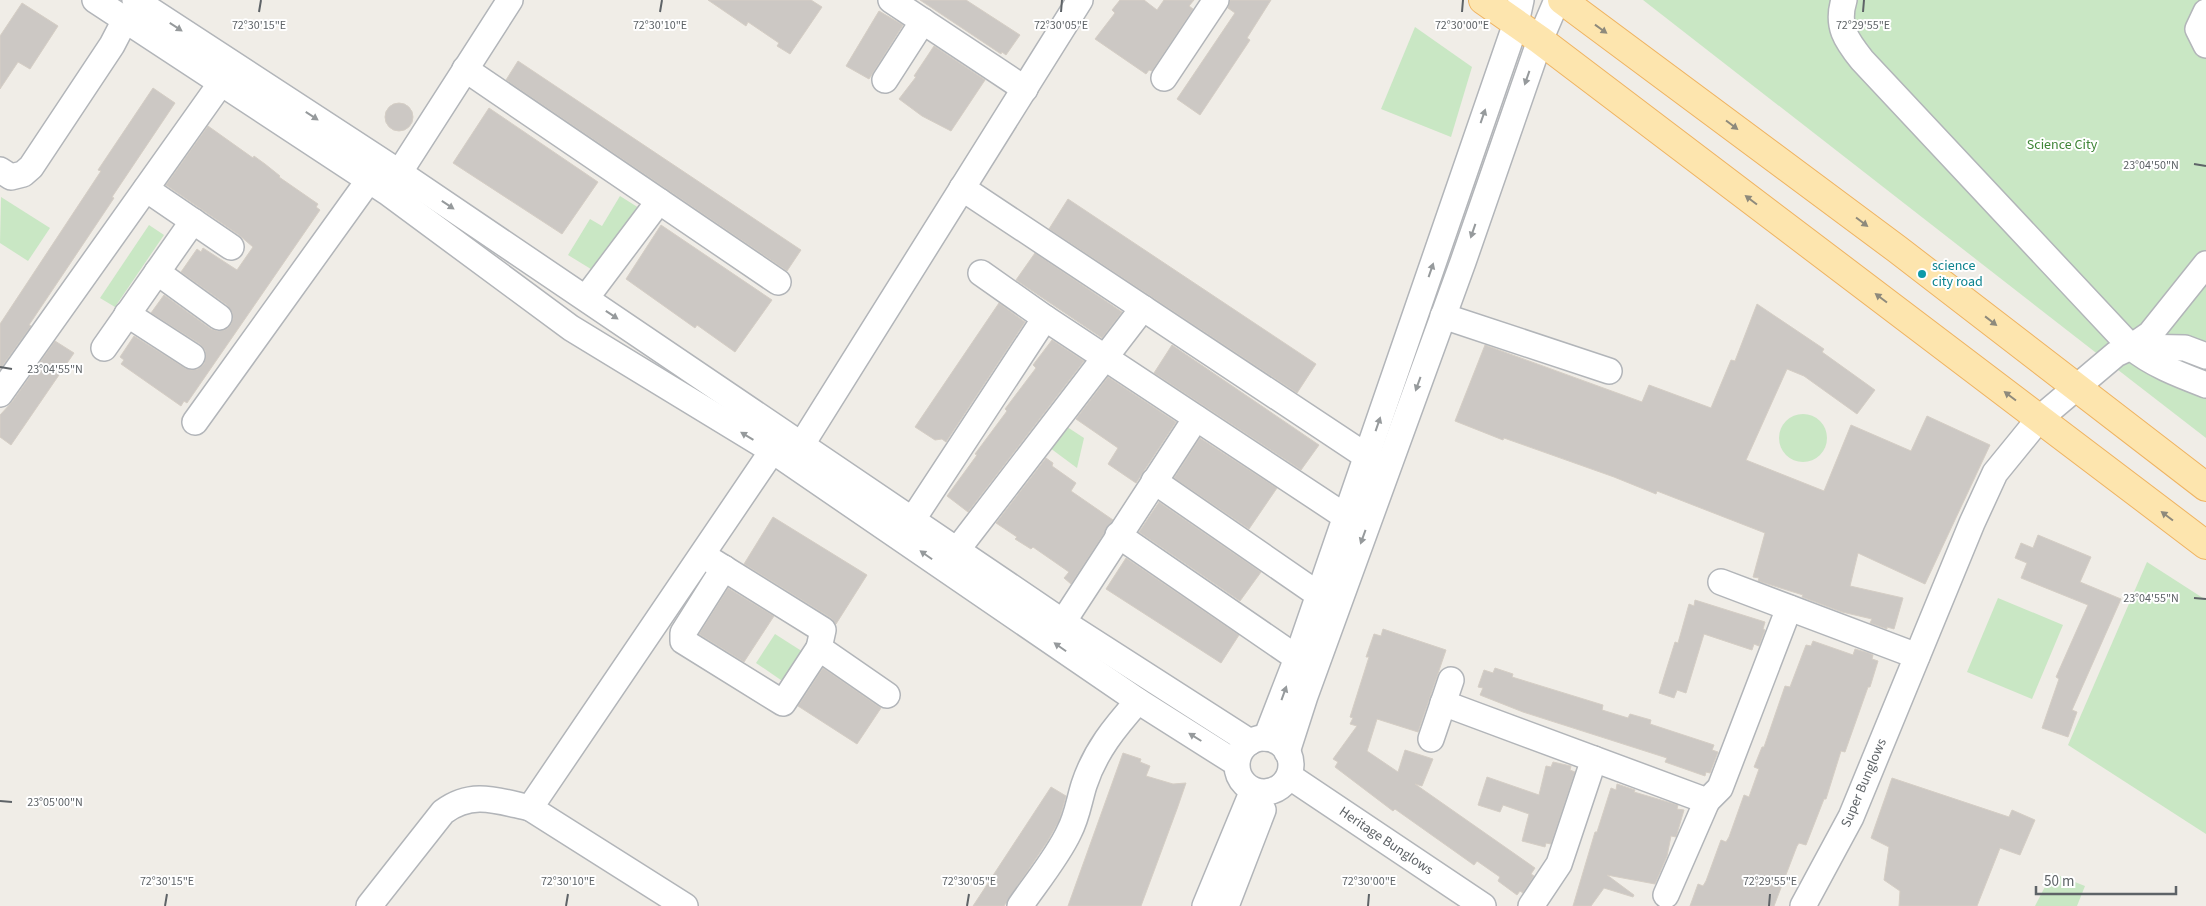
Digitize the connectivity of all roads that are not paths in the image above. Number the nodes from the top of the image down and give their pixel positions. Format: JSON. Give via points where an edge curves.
{"nodes":[{"id":1,"x":95,"y":0,"type":"edge"},
{"id":2,"x":510,"y":0,"type":"edge"},
{"id":3,"x":891,"y":0,"type":"edge"},
{"id":4,"x":1080,"y":0,"type":"edge"},
{"id":5,"x":1216,"y":0,"type":"edge"},
{"id":6,"x":1483,"y":0,"type":"edge"},
{"id":7,"x":1557,"y":0,"type":"edge"},
{"id":8,"x":1562,"y":0,"type":"edge"},
{"id":9,"x":1844,"y":0,"type":"edge"},
{"id":10,"x":130,"y":10,"type":"edge"},
{"id":11,"x":1519,"y":12,"type":"edge"},
{"id":12,"x":2206,"y":12,"type":"edge"},
{"id":13,"x":923,"y":21,"type":"junction"},
{"id":14,"x":1540,"y":40,"type":"junction"},
{"id":15,"x":2206,"y":45,"type":"edge"},
{"id":16,"x":466,"y":69,"type":"junction"},
{"id":17,"x":1164,"y":78,"type":"dead end"},
{"id":18,"x":885,"y":80,"type":"dead end"},
{"id":19,"x":221,"y":83,"type":"junction"},
{"id":20,"x":1025,"y":88,"type":"junction"},
{"id":21,"x":0,"y":170,"type":"edge"},
{"id":22,"x":385,"y":181,"type":"junction"},
{"id":23,"x":962,"y":188,"type":"junction"},
{"id":24,"x":146,"y":189,"type":"junction"},
{"id":25,"x":659,"y":201,"type":"junction"},
{"id":26,"x":193,"y":221,"type":"junction"},
{"id":27,"x":231,"y":247,"type":"dead end"},
{"id":28,"x":2206,"y":264,"type":"edge"},
{"id":29,"x":157,"y":272,"type":"junction"},
{"id":30,"x":981,"y":273,"type":"dead end"},
{"id":31,"x":778,"y":282,"type":"dead end"},
{"id":32,"x":586,"y":298,"type":"junction"},
{"id":33,"x":1143,"y":308,"type":"junction"},
{"id":34,"x":127,"y":314,"type":"junction"},
{"id":35,"x":1443,"y":316,"type":"junction"},
{"id":36,"x":218,"y":317,"type":"dead end"},
{"id":37,"x":1045,"y":318,"type":"junction"},
{"id":38,"x":2131,"y":347,"type":"junction"},
{"id":39,"x":104,"y":348,"type":"dead end"},
{"id":40,"x":192,"y":356,"type":"dead end"},
{"id":41,"x":2206,"y":356,"type":"edge"},
{"id":42,"x":1105,"y":358,"type":"junction"},
{"id":43,"x":1609,"y":371,"type":"dead end"},
{"id":44,"x":2206,"y":385,"type":"edge"},
{"id":45,"x":2076,"y":386,"type":"junction"},
{"id":46,"x":0,"y":394,"type":"edge"},
{"id":47,"x":1196,"y":418,"type":"junction"},
{"id":48,"x":2040,"y":418,"type":"junction"},
{"id":49,"x":195,"y":422,"type":"dead end"},
{"id":50,"x":786,"y":443,"type":"junction"},
{"id":51,"x":1366,"y":456,"type":"junction"},
{"id":52,"x":1154,"y":481,"type":"junction"},
{"id":53,"x":2206,"y":487,"type":"edge"},
{"id":54,"x":1346,"y":517,"type":"junction"},
{"id":55,"x":914,"y":519,"type":"junction"},
{"id":56,"x":1118,"y":536,"type":"junction"},
{"id":57,"x":2206,"y":545,"type":"edge"},
{"id":58,"x":957,"y":550,"type":"junction"},
{"id":59,"x":702,"y":555,"type":"junction"},
{"id":60,"x":724,"y":568,"type":"junction"},
{"id":61,"x":1721,"y":582,"type":"dead end"},
{"id":62,"x":1319,"y":595,"type":"junction"},
{"id":63,"x":1789,"y":608,"type":"junction"},
{"id":64,"x":1063,"y":622,"type":"junction"},
{"id":65,"x":652,"y":628,"type":"junction"},
{"id":66,"x":819,"y":648,"type":"junction"},
{"id":67,"x":1917,"y":656,"type":"junction"},
{"id":68,"x":1297,"y":658,"type":"junction"},
{"id":69,"x":1451,"y":680,"type":"dead end"},
{"id":70,"x":887,"y":695,"type":"dead end"},
{"id":71,"x":1138,"y":701,"type":"junction"},
{"id":72,"x":1443,"y":704,"type":"junction"},
{"id":73,"x":784,"y":718,"type":"dead end"},
{"id":74,"x":1431,"y":739,"type":"dead end"},
{"id":75,"x":1258,"y":740,"type":"junction"},
{"id":76,"x":1287,"y":752,"type":"junction"},
{"id":77,"x":1594,"y":759,"type":"junction"},
{"id":78,"x":1236,"y":763,"type":"junction"},
{"id":79,"x":1289,"y":776,"type":"junction"},
{"id":80,"x":1261,"y":791,"type":"junction"},
{"id":81,"x":1707,"y":801,"type":"junction"},
{"id":82,"x":530,"y":808,"type":"junction"},
{"id":83,"x":1666,"y":895,"type":"dead end"},
{"id":84,"x":369,"y":906,"type":"edge"},
{"id":85,"x":685,"y":906,"type":"edge"},
{"id":86,"x":1020,"y":906,"type":"edge"},
{"id":87,"x":1205,"y":906,"type":"edge"},
{"id":88,"x":1226,"y":906,"type":"edge"},
{"id":89,"x":1483,"y":906,"type":"edge"},
{"id":90,"x":1531,"y":906,"type":"edge"},
{"id":91,"x":1803,"y":906,"type":"edge"}],
"edges":[{"from":1,"to":10,"type":"street"},
{"from":2,"to":16,"type":"street"},
{"from":3,"to":13,"type":"street"},
{"from":4,"to":20,"type":"street"},
{"from":5,"to":17,"type":"street"},
{"from":6,"to":11,"type":"main road"},
{"from":7,"to":14,"type":"street"},
{"from":8,"to":45,"type":"main road","one_way":true,"via":[[1897,248]]},
{"from":9,"to":38,"type":"street","via":[[1840,14],[1842,27],[1862,60]]},
{"from":10,"to":19,"type":"street"},
{"from":10,"to":21,"type":"street","via":[[112,45],[31,167],[11,177]]},
{"from":10,"to":22,"type":"street","one_way":true},
{"from":11,"to":14,"type":"main road"},
{"from":51,"to":11,"type":"street","one_way":true},
{"from":12,"to":15,"type":"street","via":[[2198,29]]},
{"from":13,"to":18,"type":"street"},
{"from":13,"to":20,"type":"street"},
{"from":14,"to":35,"type":"street","one_way":true},
{"from":48,"to":14,"type":"main road","one_way":true},
{"from":16,"to":22,"type":"street"},
{"from":16,"to":25,"type":"street"},
{"from":19,"to":22,"type":"street"},
{"from":19,"to":24,"type":"street"},
{"from":20,"to":23,"type":"street"},
{"from":22,"to":32,"type":"street","one_way":true},
{"from":22,"to":49,"type":"street"},
{"from":50,"to":22,"type":"street","one_way":true,"via":[[571,328]]},
{"from":23,"to":33,"type":"street"},
{"from":23,"to":50,"type":"street"},
{"from":24,"to":26,"type":"street"},
{"from":24,"to":46,"type":"street"},
{"from":25,"to":31,"type":"street"},
{"from":25,"to":32,"type":"street"},
{"from":26,"to":27,"type":"street"},
{"from":26,"to":29,"type":"street"},
{"from":28,"to":38,"type":"street","name":"Super Bunglows","via":[[2150,334]]},
{"from":29,"to":34,"type":"street"},
{"from":29,"to":36,"type":"street"},
{"from":30,"to":37,"type":"street"},
{"from":32,"to":50,"type":"street","one_way":true},
{"from":33,"to":42,"type":"street"},
{"from":33,"to":51,"type":"street"},
{"from":34,"to":39,"type":"street"},
{"from":34,"to":40,"type":"street"},
{"from":35,"to":43,"type":"street"},
{"from":35,"to":76,"type":"street","one_way":true},
{"from":37,"to":42,"type":"street"},
{"from":37,"to":55,"type":"street"},
{"from":38,"to":41,"type":"street","via":[[2185,348]]},
{"from":38,"to":44,"type":"street","via":[[2141,356],[2174,373]]},
{"from":38,"to":45,"type":"street","name":"Super Bunglows","via":[[2116,354]]},
{"from":42,"to":47,"type":"street"},
{"from":42,"to":58,"type":"street"},
{"from":45,"to":48,"type":"street","name":"Super Bunglows"},
{"from":45,"to":53,"type":"main road"},
{"from":47,"to":52,"type":"street"},
{"from":47,"to":54,"type":"street"},
{"from":57,"to":48,"type":"main road","one_way":true},
{"from":48,"to":67,"type":"street","name":"Super Bunglows","via":[[1995,473]]},
{"from":50,"to":55,"type":"street"},
{"from":50,"to":59,"type":"street"},
{"from":71,"to":50,"type":"street","one_way":true},
{"from":51,"to":54,"type":"street"},
{"from":52,"to":56,"type":"street"},
{"from":52,"to":62,"type":"street"},
{"from":54,"to":62,"type":"street"},
{"from":55,"to":58,"type":"street"},
{"from":56,"to":64,"type":"street"},
{"from":56,"to":68,"type":"street"},
{"from":58,"to":64,"type":"street"},
{"from":59,"to":60,"type":"street"},
{"from":59,"to":65,"type":"street"},
{"from":60,"to":66,"type":"street","via":[[823,630]]},
{"from":60,"to":66,"type":"street","via":[[683,633],[683,641],[783,703]]},
{"from":61,"to":63,"type":"street"},
{"from":62,"to":68,"type":"street"},
{"from":63,"to":67,"type":"street"},
{"from":63,"to":81,"type":"street","via":[[1720,788]]},
{"from":64,"to":75,"type":"street"},
{"from":65,"to":73,"type":"street"},
{"from":65,"to":82,"type":"street"},
{"from":66,"to":70,"type":"street"},
{"from":67,"to":91,"type":"street","name":"Super Bunglows","via":[[1851,817]]},
{"from":75,"to":68,"type":"street","one_way":true},
{"from":69,"to":72,"type":"street"},
{"from":78,"to":71,"type":"street","one_way":true},
{"from":71,"to":86,"type":"street","via":[[1112,729],[1097,753],[1069,834]]},
{"from":72,"to":74,"type":"street"},
{"from":72,"to":77,"type":"street"},
{"from":75,"to":76,"type":"street","via":[[1274,740]]},
{"from":75,"to":78,"type":"street","via":[[1238,755]]},
{"from":76,"to":79,"type":"street"},
{"from":77,"to":81,"type":"street"},
{"from":77,"to":90,"type":"street","via":[[1558,864]]},
{"from":78,"to":80,"type":"street","via":[[1245,786]]},
{"from":79,"to":80,"type":"street","via":[[1284,784]]},
{"from":79,"to":89,"type":"street","name":"Heritage Bunglows"},
{"from":80,"to":87,"type":"street"},
{"from":80,"to":88,"type":"street"},
{"from":81,"to":83,"type":"street"},
{"from":82,"to":84,"type":"street","via":[[488,799],[455,803],[443,812]]},
{"from":82,"to":85,"type":"street"}]}
